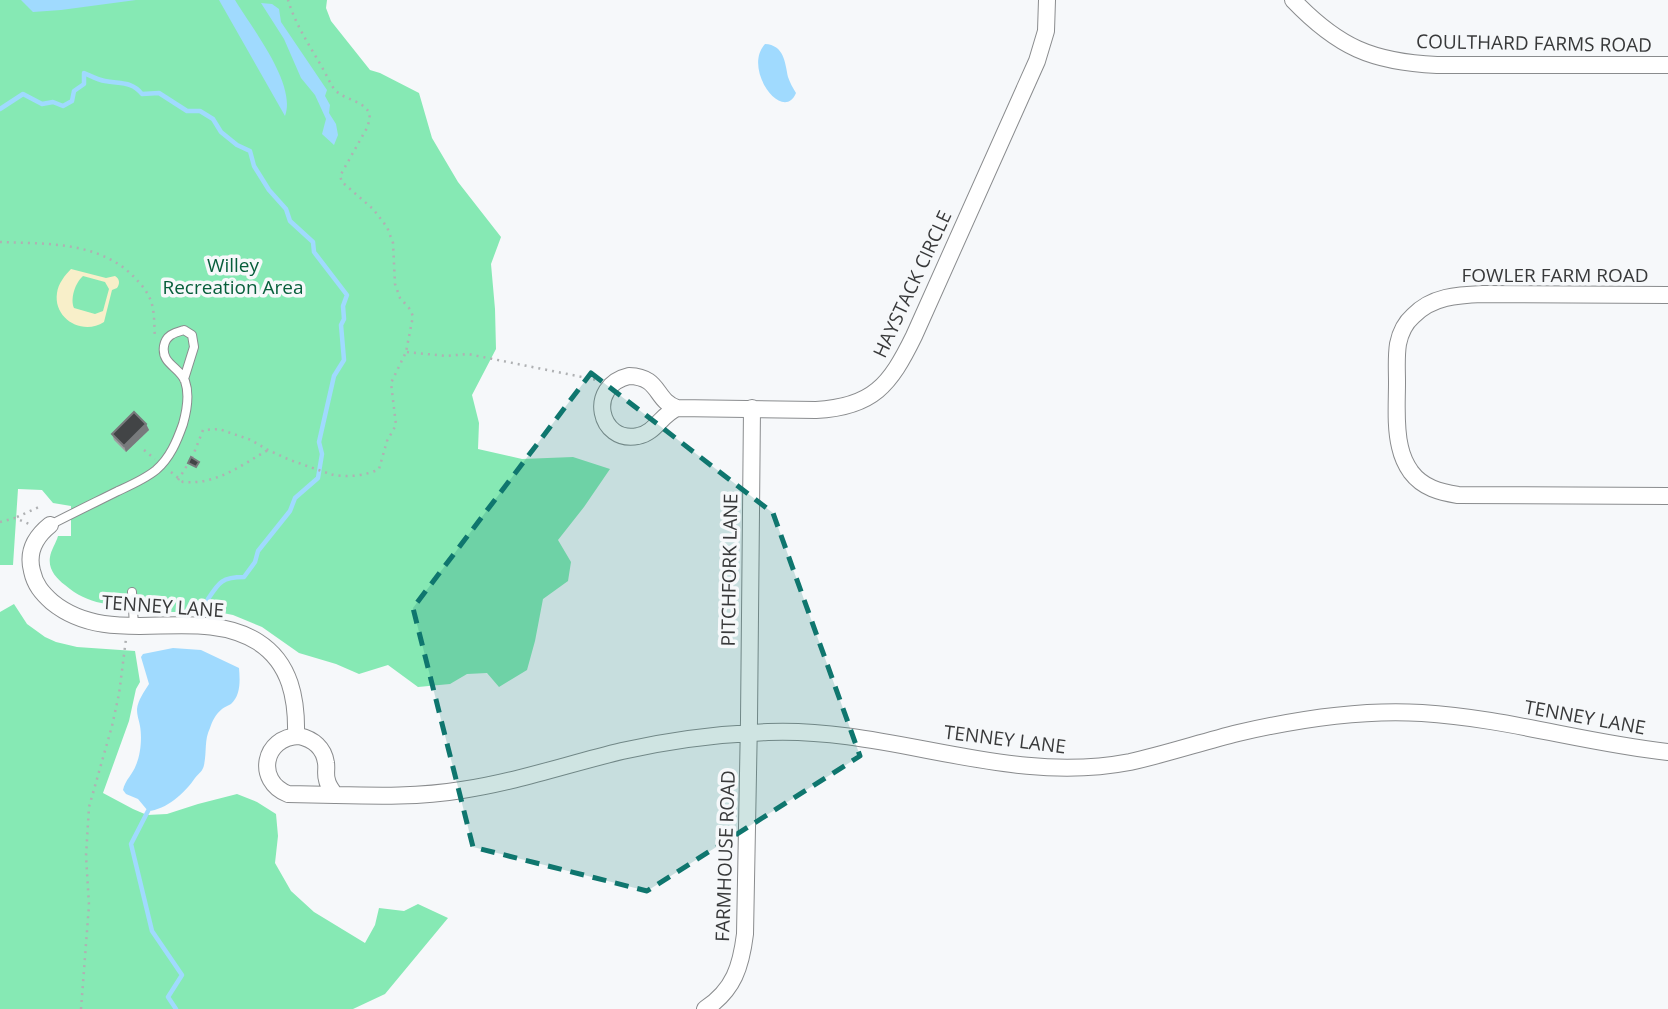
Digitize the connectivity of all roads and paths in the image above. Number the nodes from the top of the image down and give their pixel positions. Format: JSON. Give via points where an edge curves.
{"nodes":[{"id":1,"x":288,"y":0,"type":"edge"},
{"id":2,"x":1048,"y":0,"type":"edge"},
{"id":3,"x":1293,"y":0,"type":"edge"},
{"id":4,"x":1668,"y":65,"type":"edge"},
{"id":5,"x":0,"y":242,"type":"edge"},
{"id":6,"x":1668,"y":295,"type":"edge"},
{"id":7,"x":156,"y":342,"type":"dead end"},
{"id":8,"x":406,"y":352,"type":"junction"},
{"id":9,"x":184,"y":379,"type":"junction"},
{"id":10,"x":608,"y":388,"type":"junction"},
{"id":11,"x":677,"y":408,"type":"junction"},
{"id":12,"x":752,"y":408,"type":"junction"},
{"id":13,"x":268,"y":450,"type":"junction"},
{"id":14,"x":171,"y":472,"type":"dead end"},
{"id":15,"x":178,"y":480,"type":"junction"},
{"id":16,"x":1668,"y":496,"type":"edge"},
{"id":17,"x":39,"y":507,"type":"dead end"},
{"id":18,"x":15,"y":518,"type":"junction"},
{"id":19,"x":0,"y":522,"type":"edge"},
{"id":20,"x":50,"y":525,"type":"joint"},
{"id":21,"x":32,"y":526,"type":"dead end"},
{"id":22,"x":132,"y":592,"type":"dead end"},
{"id":23,"x":130,"y":626,"type":"junction"},
{"id":24,"x":749,"y":733,"type":"junction"},
{"id":25,"x":296,"y":736,"type":"junction"},
{"id":26,"x":1668,"y":752,"type":"edge"},
{"id":27,"x":335,"y":795,"type":"junction"},
{"id":28,"x":82,"y":1009,"type":"edge"},
{"id":29,"x":705,"y":1009,"type":"edge"}],
"edges":[{"from":1,"to":8,"type":"path","via":[[296,23],[335,90],[362,103],[370,114],[340,180],[378,213],[389,232],[398,295],[413,316]]},
{"from":2,"to":12,"type":"street","name":"HAYSTACK CIRCLE","via":[[1046,31],[1037,61],[891,378],[869,397],[838,408]]},
{"from":3,"to":4,"type":"street","name":"COULTHARD FARMS ROAD","via":[[1348,45],[1401,62]]},
{"from":5,"to":7,"type":"path","via":[[70,247],[111,258],[147,293]]},
{"from":6,"to":16,"type":"street","name":"FOWLER FARM ROAD","via":[[1472,294],[1431,302],[1412,316],[1402,331],[1397,409],[1400,447],[1413,474],[1424,485],[1444,493]]},
{"from":8,"to":10,"type":"path","via":[[476,355],[593,379]]},
{"from":8,"to":13,"type":"path","via":[[391,383],[396,425],[379,469],[337,476]]},
{"from":9,"to":9,"type":"lane","via":[[194,343],[184,330],[169,336],[163,351]]},
{"from":9,"to":20,"type":"lane","via":[[188,401],[184,420],[175,445],[156,470]]},
{"from":10,"to":11,"type":"street","via":[[623,377],[639,377]]},
{"from":10,"to":11,"type":"street","via":[[603,415],[611,429],[625,436],[646,434]]},
{"from":11,"to":12,"type":"street","name":"HAYSTACK CIRCLE"},
{"from":12,"to":24,"type":"street","name":"PITCHFORK LANE"},
{"from":13,"to":15,"type":"path","via":[[216,479]]},
{"from":13,"to":15,"type":"path","via":[[219,429],[203,430]]},
{"from":14,"to":15,"type":"path"},
{"from":17,"to":18,"type":"path"},
{"from":18,"to":19,"type":"path"},
{"from":18,"to":21,"type":"path"},
{"from":20,"to":23,"type":"street","name":"TENNEY LANE","via":[[36,540],[31,555],[38,588],[76,617]]},
{"from":22,"to":23,"type":"lane"},
{"from":23,"to":25,"type":"street","name":"TENNEY LANE","via":[[212,627],[260,643],[276,657],[291,684]]},
{"from":23,"to":28,"type":"path","via":[[112,726],[89,807]]},
{"from":24,"to":26,"type":"street","name":"TENNEY LANE","via":[[806,731],[1030,768],[1075,769],[1130,762],[1286,723],[1343,715],[1423,713]]},
{"from":24,"to":27,"type":"street","name":"TENNEY LANE","via":[[684,738],[464,790]]},
{"from":24,"to":29,"type":"street","name":"FARMHOUSE ROAD","via":[[743,956],[725,991]]},
{"from":25,"to":27,"type":"street","via":[[320,748],[328,785]]},
{"from":25,"to":27,"type":"street","name":"TENNEY LANE","via":[[276,744],[269,754],[267,766],[273,784],[288,794]]}]}
